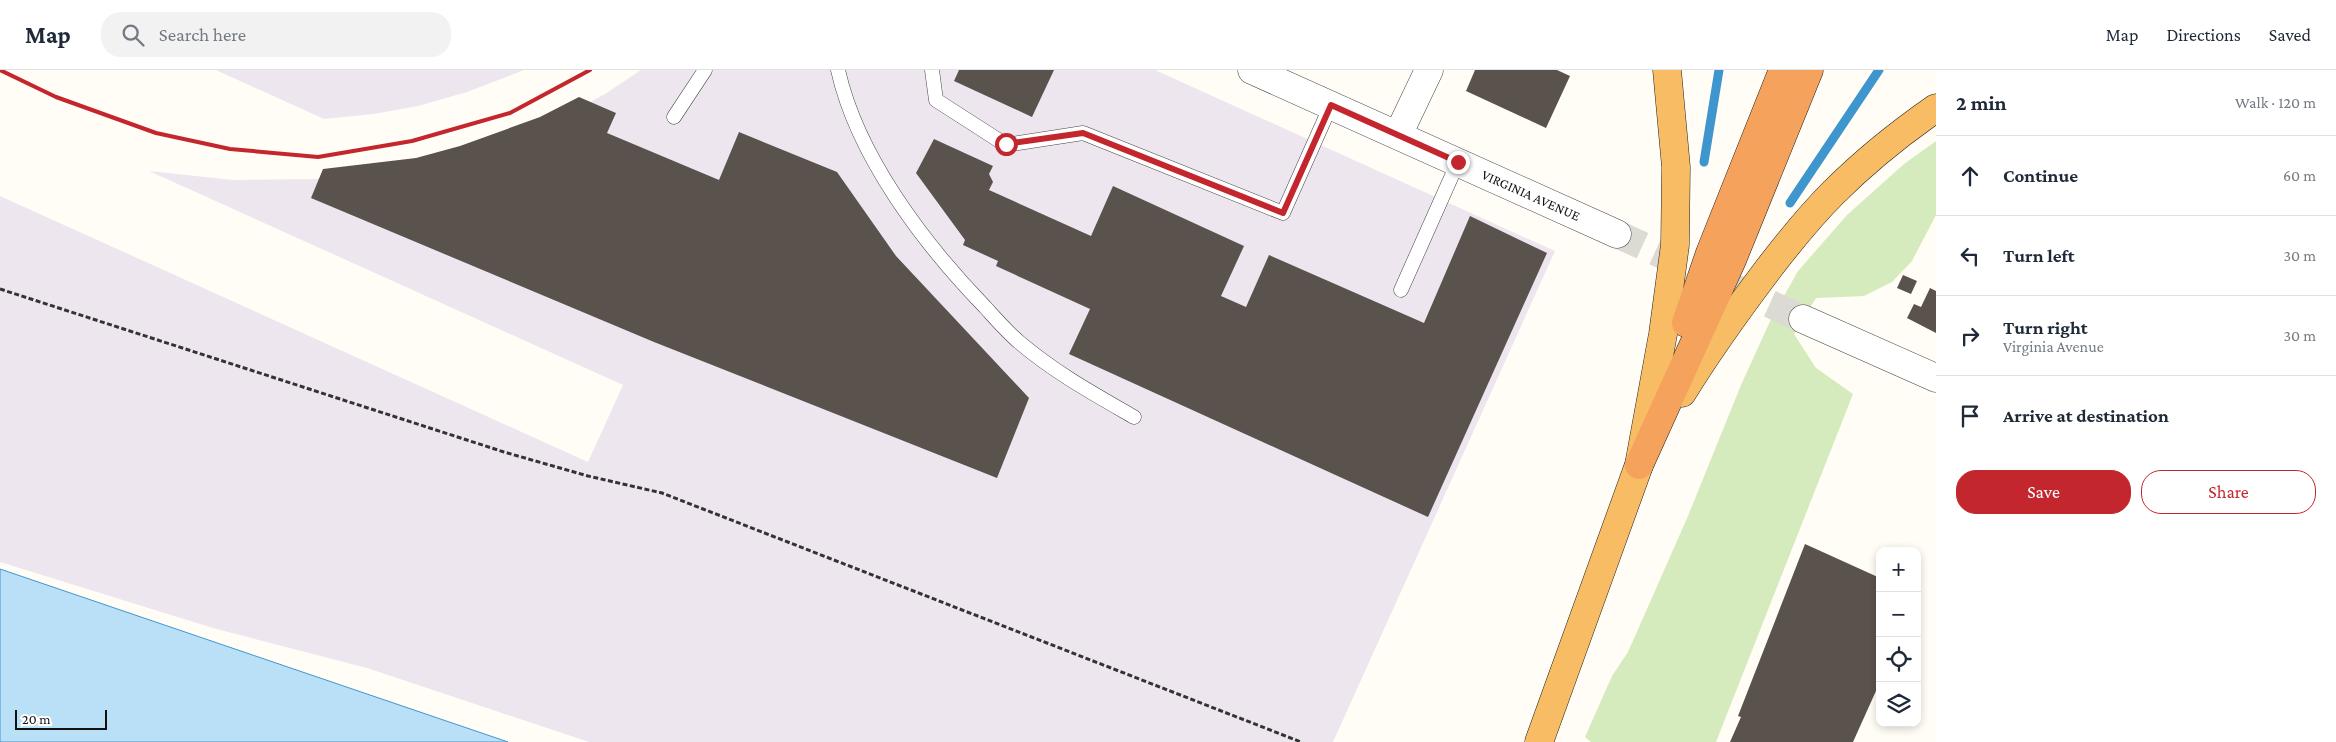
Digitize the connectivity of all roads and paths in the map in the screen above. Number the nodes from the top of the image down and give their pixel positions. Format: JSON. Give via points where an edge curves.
{"nodes":[{"id":1,"x":705,"y":70,"type":"edge"},
{"id":2,"x":838,"y":70,"type":"edge"},
{"id":3,"x":932,"y":70,"type":"edge"},
{"id":4,"x":1252,"y":70,"type":"edge"},
{"id":5,"x":1429,"y":70,"type":"edge"},
{"id":6,"x":1667,"y":70,"type":"edge"},
{"id":7,"x":1782,"y":70,"type":"edge"},
{"id":8,"x":1809,"y":70,"type":"edge"},
{"id":9,"x":1331,"y":105,"type":"junction"},
{"id":10,"x":1936,"y":108,"type":"edge"},
{"id":11,"x":674,"y":117,"type":"dead end"},
{"id":12,"x":1398,"y":135,"type":"junction"},
{"id":13,"x":1458,"y":162,"type":"junction"},
{"id":14,"x":1617,"y":234,"type":"tunnel mouth"},
{"id":15,"x":0,"y":289,"type":"edge"},
{"id":16,"x":1401,"y":290,"type":"dead end"},
{"id":17,"x":1803,"y":318,"type":"tunnel mouth"},
{"id":18,"x":1936,"y":378,"type":"edge"},
{"id":19,"x":1134,"y":417,"type":"dead end"},
{"id":20,"x":1640,"y":465,"type":"junction"},
{"id":21,"x":1301,"y":742,"type":"edge"},
{"id":22,"x":1539,"y":742,"type":"edge"}],
"edges":[{"from":1,"to":11,"type":"lane"},
{"from":2,"to":19,"type":"lane","via":[[842,90],[874,161],[915,225],[965,286],[1018,341],[1064,377]]},
{"from":3,"to":9,"type":"lane","via":[[936,100],[1006,144],[1083,133],[1283,213]]},
{"from":4,"to":9,"type":"street","name":"VIRGINIA AVENUE"},
{"from":5,"to":12,"type":"street"},
{"from":6,"to":20,"type":"highway","via":[[1676,167],[1675,244]]},
{"from":7,"to":20,"type":"highway","via":[[1710,253]]},
{"from":8,"to":20,"type":"highway","via":[[1732,260]]},
{"from":9,"to":12,"type":"street","name":"VIRGINIA AVENUE"},
{"from":10,"to":20,"type":"highway","via":[[1852,175],[1789,243],[1711,345]]},
{"from":12,"to":13,"type":"street","name":"VIRGINIA AVENUE"},
{"from":13,"to":14,"type":"street","name":"VIRGINIA AVENUE"},
{"from":13,"to":16,"type":"lane"},
{"from":15,"to":21,"type":"path","via":[[504,452],[662,493]]},
{"from":17,"to":18,"type":"street"},
{"from":20,"to":22,"type":"highway"}]}
